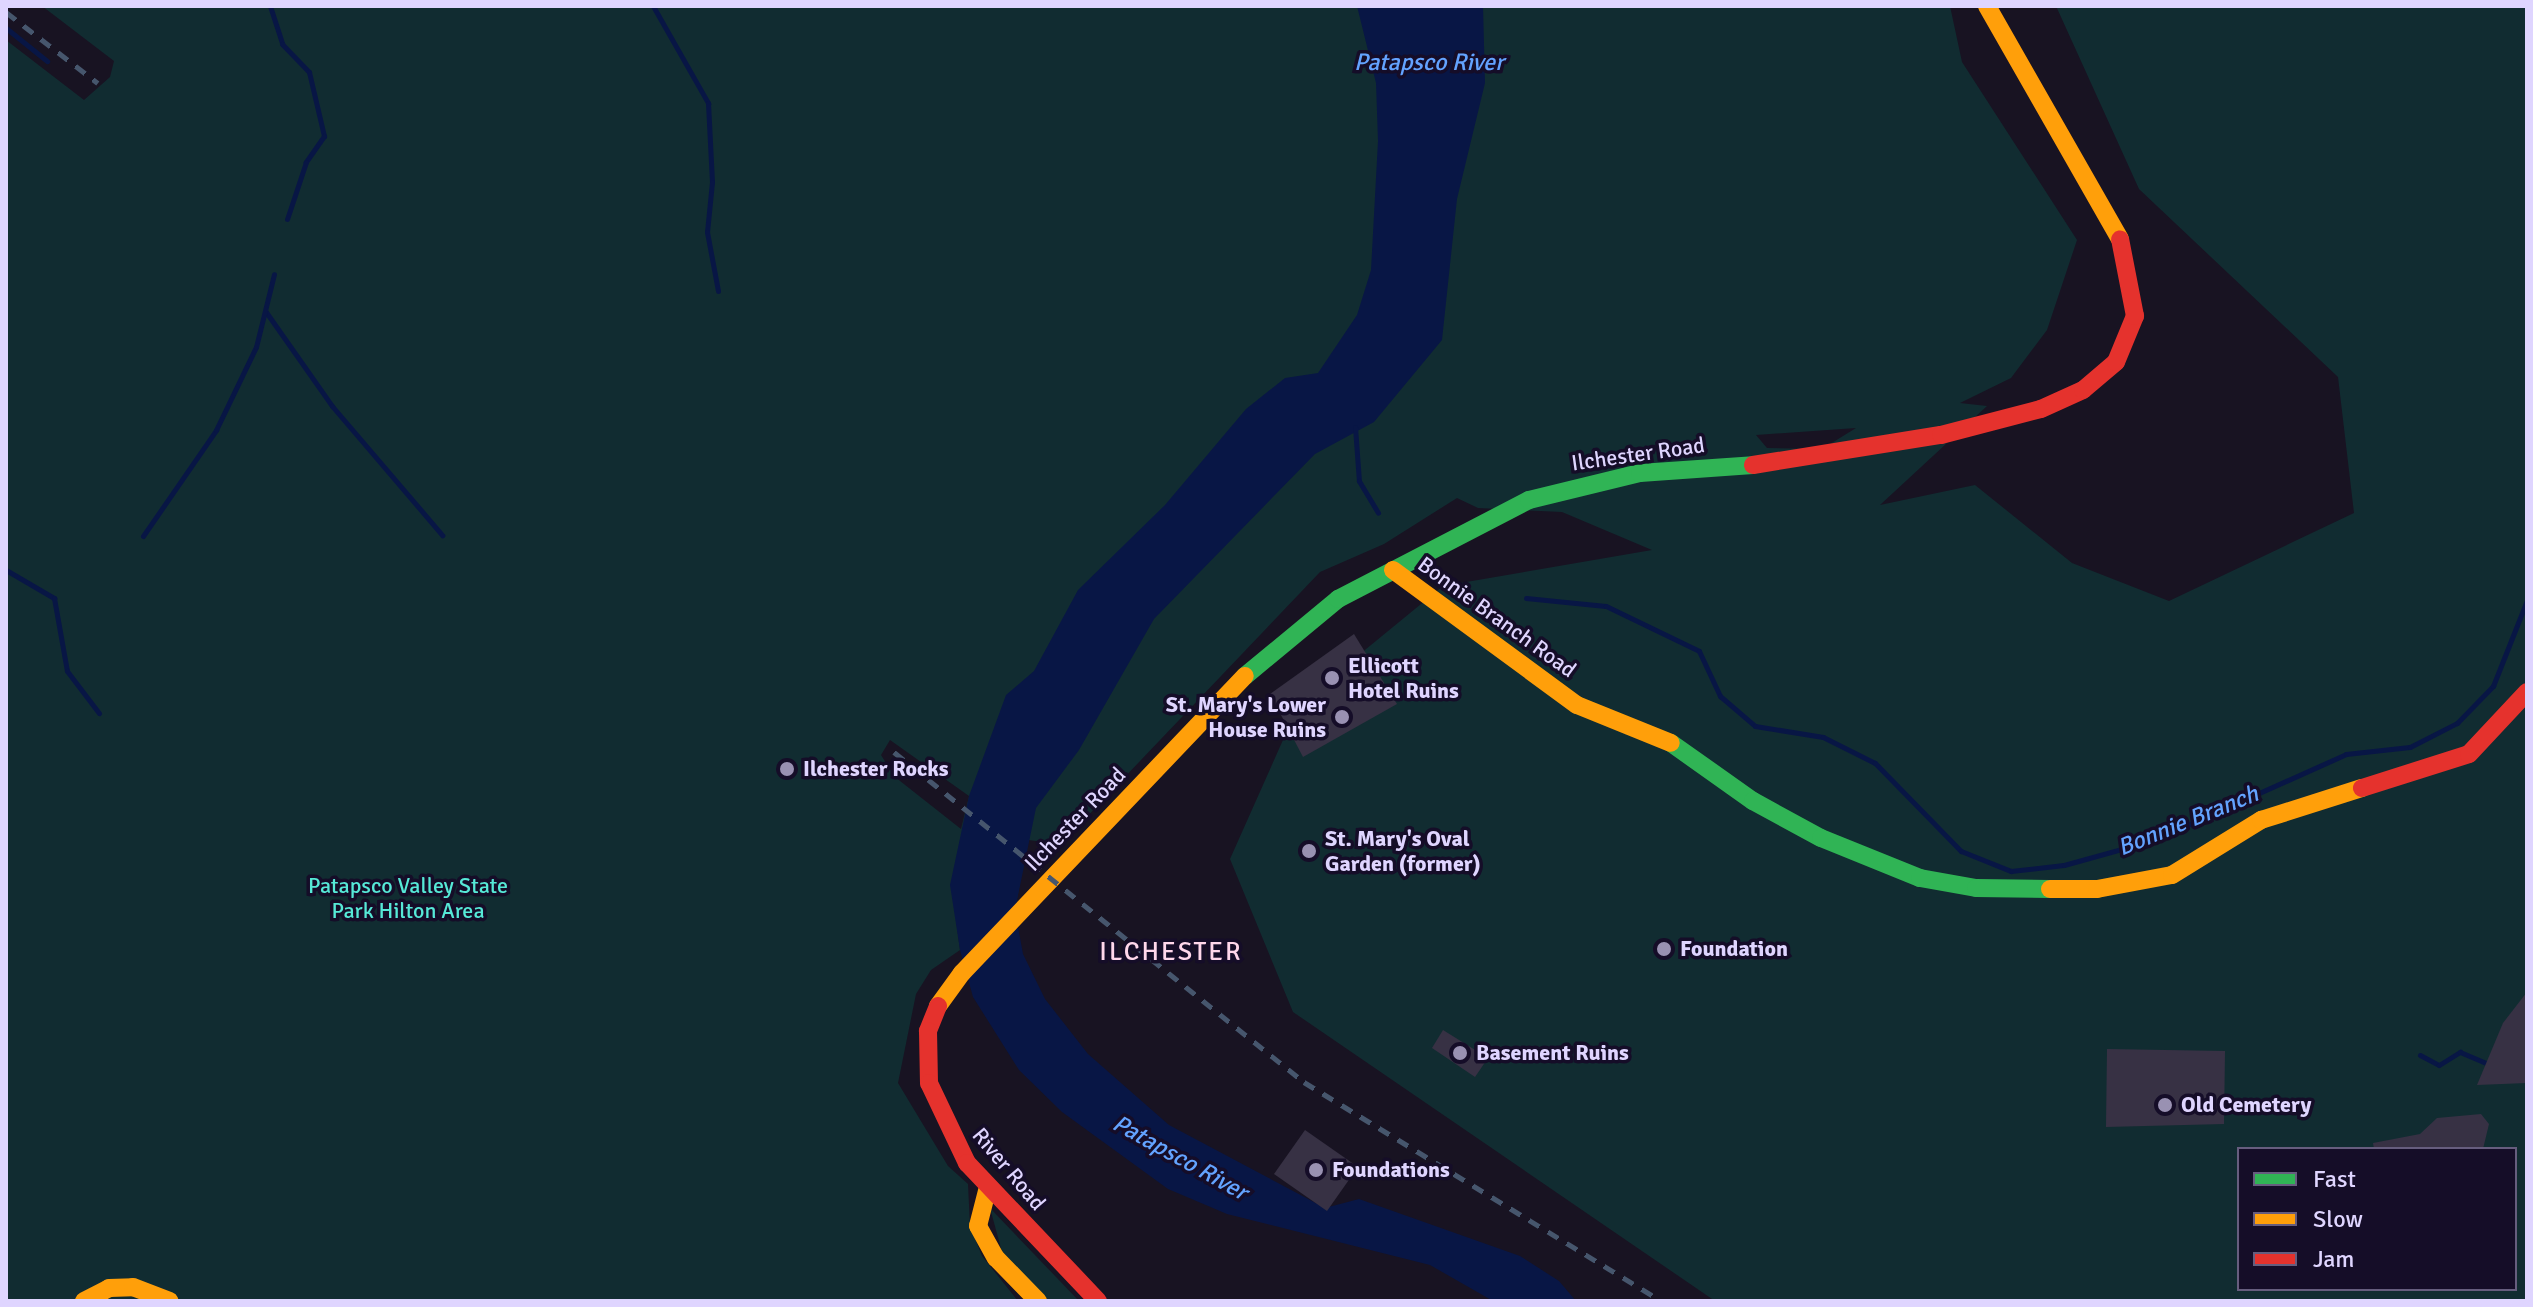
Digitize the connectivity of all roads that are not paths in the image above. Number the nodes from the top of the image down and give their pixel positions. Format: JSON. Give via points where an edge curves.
{"nodes":[{"id":1,"x":1987,"y":6,"type":"edge"},
{"id":2,"x":1393,"y":570,"type":"junction"},
{"id":3,"x":2527,"y":692,"type":"edge"},
{"id":4,"x":941,"y":999,"type":"joint"},
{"id":5,"x":988,"y":1187,"type":"junction"},
{"id":6,"x":84,"y":1301,"type":"edge"},
{"id":7,"x":169,"y":1301,"type":"edge"},
{"id":8,"x":1038,"y":1301,"type":"edge"},
{"id":9,"x":1098,"y":1301,"type":"edge"}],
"edges":[{"from":1,"to":2,"type":"street","name":"Ilchester Road","via":[[2098,192],[2124,249],[2135,316],[2128,343],[2100,379],[2041,409],[1852,455],[1588,482],[1529,500]]},
{"from":2,"to":3,"type":"street","name":"Bonnie Branch Road","via":[[1537,680],[1577,705],[1680,747],[1753,801],[1821,838],[1920,878],[1976,888],[2097,889],[2172,875],[2261,820],[2469,754]]},
{"from":2,"to":4,"type":"street","name":"Ilchester Road","via":[[1306,620],[1265,655]]},
{"from":4,"to":5,"type":"street","name":"River Road","via":[[928,1031],[929,1083],[950,1135]]},
{"from":5,"to":8,"type":"street","via":[[978,1226],[996,1258]]},
{"from":5,"to":9,"type":"street","name":"River Road"},
{"from":6,"to":7,"type":"street","via":[[109,1288],[133,1287]]}]}
